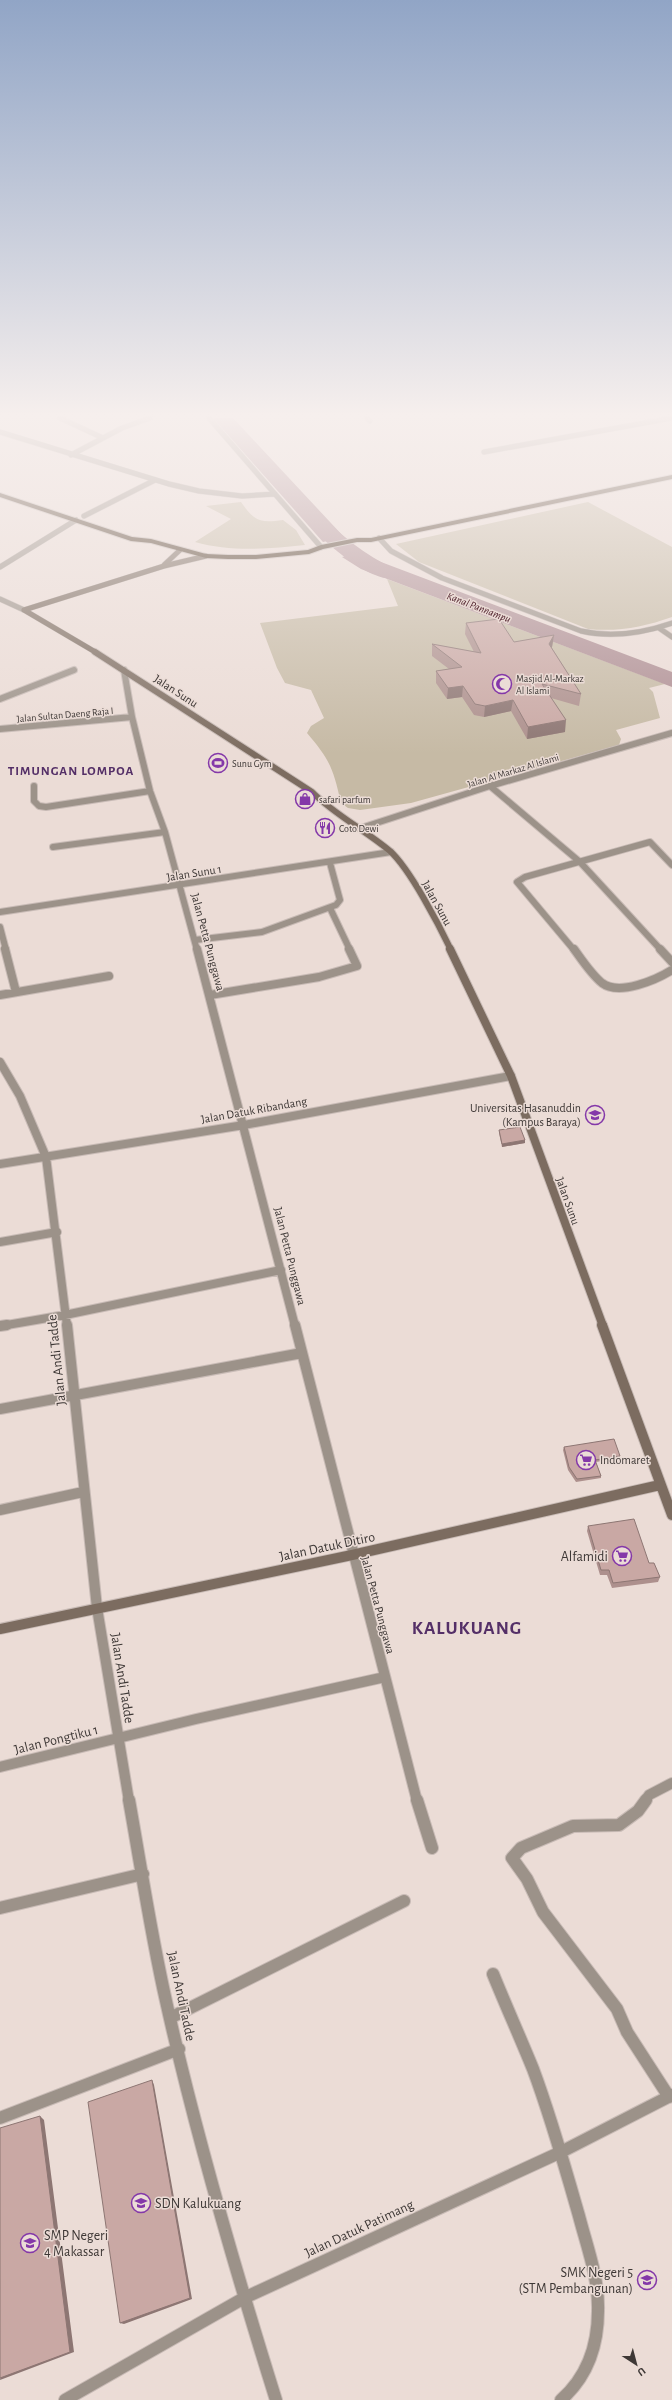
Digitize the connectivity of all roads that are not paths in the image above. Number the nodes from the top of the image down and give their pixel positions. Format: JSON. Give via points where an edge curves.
{"nodes":[{"id":1,"x":60,"y":530,"type":"edge"},
{"id":2,"x":105,"y":530,"type":"edge"},
{"id":3,"x":128,"y":530,"type":"edge"},
{"id":4,"x":306,"y":530,"type":"edge"},
{"id":5,"x":417,"y":530,"type":"edge"},
{"id":6,"x":379,"y":538,"type":"junction"},
{"id":7,"x":151,"y":541,"type":"junction"},
{"id":8,"x":353,"y":544,"type":"junction"},
{"id":9,"x":180,"y":550,"type":"junction"},
{"id":10,"x":324,"y":550,"type":"junction"},
{"id":11,"x":206,"y":556,"type":"junction"},
{"id":12,"x":164,"y":566,"type":"junction"},
{"id":13,"x":0,"y":567,"type":"edge"},
{"id":14,"x":0,"y":599,"type":"edge"},
{"id":15,"x":24,"y":610,"type":"junction"},
{"id":16,"x":672,"y":623,"type":"edge"},
{"id":17,"x":659,"y":628,"type":"junction"},
{"id":18,"x":672,"y":637,"type":"edge"},
{"id":19,"x":74,"y":670,"type":"dead end"},
{"id":20,"x":124,"y":670,"type":"junction"},
{"id":21,"x":0,"y":699,"type":"edge"},
{"id":22,"x":132,"y":717,"type":"junction"},
{"id":23,"x":0,"y":729,"type":"edge"},
{"id":24,"x":672,"y":733,"type":"edge"},
{"id":25,"x":34,"y":786,"type":"dead end"},
{"id":26,"x":490,"y":786,"type":"junction"},
{"id":27,"x":150,"y":792,"type":"junction"},
{"id":28,"x":361,"y":828,"type":"junction"},
{"id":29,"x":165,"y":832,"type":"junction"},
{"id":30,"x":53,"y":847,"type":"dead end"},
{"id":31,"x":391,"y":852,"type":"junction"},
{"id":32,"x":580,"y":862,"type":"junction"},
{"id":33,"x":330,"y":863,"type":"junction"},
{"id":34,"x":672,"y":865,"type":"edge"},
{"id":35,"x":180,"y":887,"type":"junction"},
{"id":36,"x":330,"y":908,"type":"junction"},
{"id":37,"x":0,"y":912,"type":"edge"},
{"id":38,"x":0,"y":927,"type":"edge"},
{"id":39,"x":195,"y":940,"type":"junction"},
{"id":40,"x":672,"y":962,"type":"edge"},
{"id":41,"x":672,"y":970,"type":"edge"},
{"id":42,"x":109,"y":976,"type":"dead end"},
{"id":43,"x":16,"y":992,"type":"junction"},
{"id":44,"x":0,"y":995,"type":"edge"},
{"id":45,"x":210,"y":995,"type":"junction"},
{"id":46,"x":2,"y":1068,"type":"edge"},
{"id":47,"x":511,"y":1076,"type":"junction"},
{"id":48,"x":244,"y":1125,"type":"junction"},
{"id":49,"x":46,"y":1157,"type":"junction"},
{"id":50,"x":0,"y":1164,"type":"edge"},
{"id":51,"x":57,"y":1232,"type":"junction"},
{"id":52,"x":0,"y":1242,"type":"edge"},
{"id":53,"x":281,"y":1270,"type":"junction"},
{"id":54,"x":65,"y":1315,"type":"junction"},
{"id":55,"x":0,"y":1326,"type":"edge"},
{"id":56,"x":302,"y":1353,"type":"junction"},
{"id":57,"x":74,"y":1396,"type":"junction"},
{"id":58,"x":0,"y":1409,"type":"edge"},
{"id":59,"x":660,"y":1485,"type":"junction"},
{"id":60,"x":84,"y":1492,"type":"junction"},
{"id":61,"x":0,"y":1510,"type":"edge"},
{"id":62,"x":672,"y":1515,"type":"edge"},
{"id":63,"x":352,"y":1555,"type":"junction"},
{"id":64,"x":97,"y":1608,"type":"junction"},
{"id":65,"x":0,"y":1629,"type":"edge"},
{"id":66,"x":385,"y":1677,"type":"junction"},
{"id":67,"x":118,"y":1738,"type":"junction"},
{"id":68,"x":0,"y":1767,"type":"edge"},
{"id":69,"x":672,"y":1783,"type":"edge"},
{"id":70,"x":432,"y":1848,"type":"dead end"},
{"id":71,"x":143,"y":1874,"type":"junction"},
{"id":72,"x":404,"y":1901,"type":"dead end"},
{"id":73,"x":0,"y":1908,"type":"edge"},
{"id":74,"x":493,"y":1974,"type":"dead end"},
{"id":75,"x":170,"y":2018,"type":"junction"},
{"id":76,"x":179,"y":2049,"type":"junction"},
{"id":77,"x":670,"y":2096,"type":"edge"},
{"id":78,"x":0,"y":2118,"type":"edge"},
{"id":79,"x":561,"y":2152,"type":"junction"},
{"id":80,"x":244,"y":2298,"type":"junction"},
{"id":81,"x":66,"y":2400,"type":"edge"},
{"id":82,"x":276,"y":2400,"type":"edge"},
{"id":83,"x":561,"y":2400,"type":"edge"}],
"edges":[{"from":1,"to":13,"type":"street"},
{"from":2,"to":7,"type":"highway","via":[[131,539]]},
{"from":3,"to":7,"type":"highway"},
{"from":4,"to":10,"type":"street"},
{"from":5,"to":6,"type":"highway"},
{"from":6,"to":8,"type":"highway","via":[[364,545]]},
{"from":6,"to":17,"type":"street","via":[[391,551],[425,568],[502,602],[582,631],[617,634]]},
{"from":7,"to":9,"type":"highway"},
{"from":8,"to":10,"type":"highway"},
{"from":8,"to":10,"type":"highway","via":[[333,545]]},
{"from":9,"to":11,"type":"highway"},
{"from":9,"to":12,"type":"main road"},
{"from":10,"to":11,"type":"highway","via":[[256,557]]},
{"from":11,"to":12,"type":"main road"},
{"from":12,"to":15,"type":"main road"},
{"from":14,"to":15,"type":"street"},
{"from":15,"to":20,"type":"main road","name":"Jalan Sunu"},
{"from":16,"to":17,"type":"street"},
{"from":17,"to":18,"type":"street"},
{"from":19,"to":21,"type":"street"},
{"from":20,"to":22,"type":"street","name":"Jalan Petta Punggawa"},
{"from":20,"to":28,"type":"main road","name":"Jalan Sunu","via":[[312,792],[323,803]]},
{"from":22,"to":23,"type":"street","name":"Jalan Sultan Daeng Raja I"},
{"from":22,"to":27,"type":"street","name":"Jalan Petta Punggawa"},
{"from":24,"to":26,"type":"street","name":"Jalan Al Markaz Al Islami"},
{"from":25,"to":27,"type":"street","via":[[34,801],[38,806],[46,807]]},
{"from":26,"to":28,"type":"street","name":"Jalan Al Markaz Al Islami"},
{"from":26,"to":32,"type":"street"},
{"from":27,"to":29,"type":"street","name":"Jalan Petta Punggawa"},
{"from":28,"to":31,"type":"main road","name":"Jalan Sunu"},
{"from":29,"to":30,"type":"street"},
{"from":29,"to":35,"type":"street","name":"Jalan Petta Punggawa"},
{"from":31,"to":33,"type":"street","name":"Jalan Sunu 1"},
{"from":31,"to":47,"type":"main road","name":"Jalan Sunu","via":[[404,865],[446,940]]},
{"from":32,"to":34,"type":"street","via":[[650,842]]},
{"from":32,"to":40,"type":"street"},
{"from":32,"to":41,"type":"street","via":[[525,877],[518,881],[517,885],[602,983],[613,988],[624,988]]},
{"from":33,"to":35,"type":"street","name":"Jalan Sunu 1"},
{"from":33,"to":36,"type":"street","via":[[340,900]]},
{"from":35,"to":37,"type":"street","name":"Jalan Sunu 1"},
{"from":35,"to":39,"type":"street","name":"Jalan Petta Punggawa"},
{"from":36,"to":39,"type":"street","via":[[262,932]]},
{"from":36,"to":45,"type":"street","via":[[357,966],[319,978]]},
{"from":38,"to":43,"type":"street"},
{"from":39,"to":45,"type":"street","name":"Jalan Petta Punggawa"},
{"from":42,"to":43,"type":"street"},
{"from":43,"to":44,"type":"street"},
{"from":45,"to":48,"type":"street","name":"Jalan Petta Punggawa"},
{"from":46,"to":49,"type":"street","name":"Jalan Andi Tadde","via":[[20,1096]]},
{"from":47,"to":48,"type":"street","name":"Jalan Datuk Ribandang"},
{"from":47,"to":59,"type":"main road","name":"Jalan Sunu"},
{"from":48,"to":49,"type":"street","name":"Jalan Datuk Ribandang"},
{"from":48,"to":53,"type":"street","name":"Jalan Petta Punggawa"},
{"from":49,"to":50,"type":"street","name":"Jalan Datuk Ribandang"},
{"from":49,"to":51,"type":"street","name":"Jalan Andi Tadde"},
{"from":51,"to":52,"type":"street"},
{"from":51,"to":54,"type":"street","name":"Jalan Andi Tadde"},
{"from":53,"to":54,"type":"street"},
{"from":53,"to":56,"type":"street","name":"Jalan Petta Punggawa"},
{"from":54,"to":55,"type":"street"},
{"from":54,"to":57,"type":"street","name":"Jalan Andi Tadde"},
{"from":56,"to":57,"type":"street"},
{"from":56,"to":63,"type":"street","name":"Jalan Petta Punggawa"},
{"from":57,"to":58,"type":"street"},
{"from":57,"to":60,"type":"street","name":"Jalan Andi Tadde"},
{"from":59,"to":62,"type":"main road","name":"Jalan Sunu"},
{"from":59,"to":63,"type":"main road","name":"Jalan Datuk Ditiro"},
{"from":60,"to":61,"type":"street"},
{"from":60,"to":64,"type":"street","name":"Jalan Andi Tadde"},
{"from":63,"to":64,"type":"main road","name":"Jalan Datuk Ditiro"},
{"from":63,"to":66,"type":"street","name":"Jalan Petta Punggawa"},
{"from":64,"to":65,"type":"main road","name":"Jalan Datuk Ditiro"},
{"from":64,"to":67,"type":"street","name":"Jalan Andi Tadde"},
{"from":66,"to":67,"type":"street","name":"Jalan Pongtiku 1"},
{"from":66,"to":70,"type":"street","name":"Jalan Petta Punggawa","via":[[412,1785]]},
{"from":67,"to":68,"type":"street","name":"Jalan Pongtiku 1"},
{"from":67,"to":71,"type":"street","name":"Jalan Andi Tadde"},
{"from":69,"to":77,"type":"street","via":[[649,1795],[638,1811],[619,1824],[573,1826],[521,1848],[512,1858],[527,1879],[543,1912],[617,2009],[627,2032]]},
{"from":71,"to":73,"type":"street"},
{"from":71,"to":75,"type":"street","name":"Jalan Andi Tadde"},
{"from":72,"to":75,"type":"street"},
{"from":74,"to":79,"type":"street","via":[[533,2070]]},
{"from":75,"to":76,"type":"street","name":"Jalan Andi Tadde"},
{"from":76,"to":78,"type":"street"},
{"from":76,"to":80,"type":"street","name":"Jalan Andi Tadde","via":[[209,2174]]},
{"from":77,"to":79,"type":"street","name":"Jalan Datuk Patimang"},
{"from":79,"to":80,"type":"street","name":"Jalan Datuk Patimang"},
{"from":79,"to":83,"type":"street","via":[[596,2279],[599,2299],[594,2348],[583,2374],[571,2393]]},
{"from":80,"to":81,"type":"street","name":"Jalan Datuk Patimang"},
{"from":80,"to":82,"type":"street","name":"Jalan Andi Tadde"}]}
